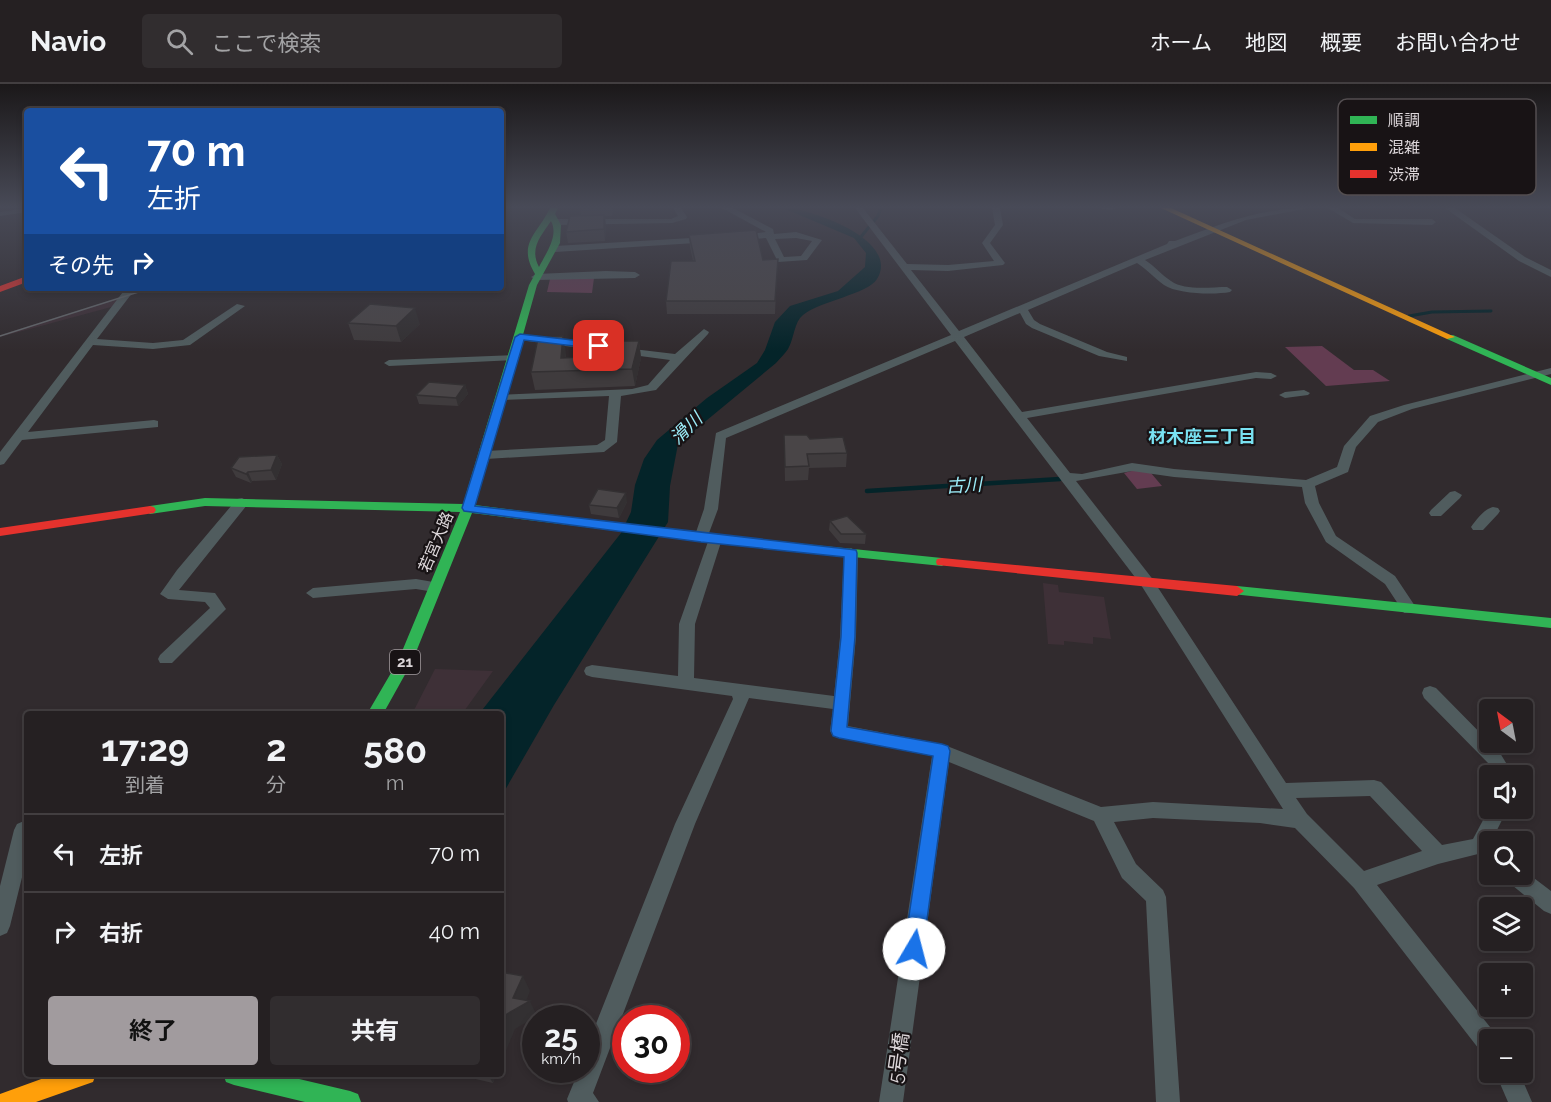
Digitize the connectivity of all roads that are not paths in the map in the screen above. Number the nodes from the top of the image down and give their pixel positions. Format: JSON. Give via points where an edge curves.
{"nodes":[{"id":1,"x":529,"y":256,"type":"edge"},
{"id":2,"x":550,"y":256,"type":"edge"},
{"id":3,"x":779,"y":256,"type":"edge"},
{"id":4,"x":806,"y":256,"type":"edge"},
{"id":5,"x":896,"y":256,"type":"edge"},
{"id":6,"x":995,"y":256,"type":"edge"},
{"id":7,"x":1148,"y":256,"type":"edge"},
{"id":8,"x":1268,"y":256,"type":"edge"},
{"id":9,"x":1517,"y":256,"type":"edge"},
{"id":10,"x":1138,"y":260,"type":"junction"},
{"id":11,"x":905,"y":267,"type":"junction"},
{"id":12,"x":1551,"y":274,"type":"edge"},
{"id":13,"x":537,"y":275,"type":"junction"},
{"id":14,"x":635,"y":275,"type":"dead end"},
{"id":15,"x":24,"y":280,"type":"edge"},
{"id":16,"x":0,"y":289,"type":"edge"},
{"id":17,"x":1227,"y":290,"type":"dead end"},
{"id":18,"x":129,"y":291,"type":"edge"},
{"id":19,"x":240,"y":306,"type":"dead end"},
{"id":20,"x":1023,"y":309,"type":"junction"},
{"id":21,"x":704,"y":332,"type":"dead end"},
{"id":22,"x":520,"y":337,"type":"junction"},
{"id":23,"x":957,"y":337,"type":"junction"},
{"id":24,"x":90,"y":342,"type":"junction"},
{"id":25,"x":514,"y":358,"type":"junction"},
{"id":26,"x":678,"y":358,"type":"junction"},
{"id":27,"x":1123,"y":359,"type":"dead end"},
{"id":28,"x":388,"y":363,"type":"dead end"},
{"id":29,"x":1551,"y":371,"type":"edge"},
{"id":30,"x":1537,"y":375,"type":"junction"},
{"id":31,"x":1271,"y":376,"type":"dead end"},
{"id":32,"x":1551,"y":382,"type":"edge"},
{"id":33,"x":1304,"y":393,"type":"dead end"},
{"id":34,"x":615,"y":394,"type":"junction"},
{"id":35,"x":1285,"y":395,"type":"dead end"},
{"id":36,"x":501,"y":398,"type":"junction"},
{"id":37,"x":1020,"y":416,"type":"junction"},
{"id":38,"x":154,"y":424,"type":"dead end"},
{"id":39,"x":18,"y":437,"type":"junction"},
{"id":40,"x":486,"y":455,"type":"junction"},
{"id":41,"x":0,"y":461,"type":"edge"},
{"id":42,"x":1071,"y":481,"type":"junction"},
{"id":43,"x":1308,"y":484,"type":"junction"},
{"id":44,"x":1455,"y":495,"type":"dead end"},
{"id":45,"x":242,"y":502,"type":"junction"},
{"id":46,"x":468,"y":508,"type":"junction"},
{"id":47,"x":1493,"y":511,"type":"dead end"},
{"id":48,"x":1436,"y":513,"type":"dead end"},
{"id":49,"x":1478,"y":527,"type":"dead end"},
{"id":50,"x":0,"y":532,"type":"edge"},
{"id":51,"x":708,"y":538,"type":"junction"},
{"id":52,"x":851,"y":553,"type":"junction"},
{"id":53,"x":1146,"y":581,"type":"junction"},
{"id":54,"x":434,"y":587,"type":"junction"},
{"id":55,"x":313,"y":593,"type":"dead end"},
{"id":56,"x":1409,"y":609,"type":"junction"},
{"id":57,"x":1551,"y":623,"type":"edge"},
{"id":58,"x":166,"y":659,"type":"dead end"},
{"id":59,"x":592,"y":670,"type":"dead end"},
{"id":60,"x":686,"y":682,"type":"junction"},
{"id":61,"x":740,"y":691,"type":"junction"},
{"id":62,"x":1430,"y":693,"type":"dead end"},
{"id":63,"x":842,"y":704,"type":"junction"},
{"id":64,"x":377,"y":711,"type":"edge"},
{"id":65,"x":942,"y":751,"type":"junction"},
{"id":66,"x":1498,"y":765,"type":"edge"},
{"id":67,"x":1280,"y":790,"type":"junction"},
{"id":68,"x":1101,"y":815,"type":"junction"},
{"id":69,"x":1300,"y":820,"type":"junction"},
{"id":70,"x":24,"y":830,"type":"dead end"},
{"id":71,"x":1479,"y":851,"type":"edge"},
{"id":72,"x":1438,"y":855,"type":"junction"},
{"id":73,"x":1361,"y":881,"type":"junction"},
{"id":74,"x":1528,"y":885,"type":"edge"},
{"id":75,"x":1551,"y":904,"type":"edge"},
{"id":76,"x":0,"y":926,"type":"edge"},
{"id":77,"x":1479,"y":1031,"type":"edge"},
{"id":78,"x":77,"y":1077,"type":"edge"},
{"id":79,"x":246,"y":1077,"type":"edge"},
{"id":80,"x":1512,"y":1083,"type":"edge"},
{"id":81,"x":583,"y":1101,"type":"edge"},
{"id":82,"x":6,"y":1102,"type":"edge"},
{"id":83,"x":350,"y":1102,"type":"edge"},
{"id":84,"x":891,"y":1102,"type":"edge"},
{"id":85,"x":1168,"y":1102,"type":"edge"},
{"id":86,"x":1520,"y":1102,"type":"edge"}],
"edges":[{"from":1,"to":13,"type":"main road"},
{"from":2,"to":13,"type":"main road","name":"若宮大路","number":"21"},
{"from":3,"to":4,"type":"street","via":[[781,260]]},
{"from":5,"to":11,"type":"street"},
{"from":6,"to":11,"type":"street","via":[[1000,263]]},
{"from":7,"to":10,"type":"street"},
{"from":8,"to":30,"type":"main road"},
{"from":9,"to":12,"type":"street"},
{"from":10,"to":17,"type":"street","via":[[1167,284],[1193,290]]},
{"from":10,"to":20,"type":"street"},
{"from":11,"to":23,"type":"street"},
{"from":13,"to":14,"type":"street"},
{"from":13,"to":22,"type":"main road","name":"若宮大路","number":"21"},
{"from":15,"to":16,"type":"main road"},
{"from":18,"to":24,"type":"street"},
{"from":19,"to":24,"type":"street","via":[[186,343],[153,346]]},
{"from":20,"to":23,"type":"street"},
{"from":20,"to":27,"type":"street","via":[[1036,326]]},
{"from":21,"to":26,"type":"street"},
{"from":22,"to":25,"type":"main road","name":"若宮大路","number":"21"},
{"from":22,"to":26,"type":"street"},
{"from":23,"to":37,"type":"street"},
{"from":23,"to":51,"type":"street","via":[[720,436]]},
{"from":24,"to":39,"type":"street"},
{"from":25,"to":28,"type":"street"},
{"from":25,"to":36,"type":"main road","name":"若宮大路","number":"21"},
{"from":26,"to":34,"type":"street","via":[[652,388]]},
{"from":29,"to":30,"type":"street"},
{"from":30,"to":32,"type":"main road"},
{"from":30,"to":43,"type":"street","via":[[1374,419],[1350,446],[1343,468]]},
{"from":31,"to":37,"type":"street","via":[[1256,375]]},
{"from":33,"to":35,"type":"street"},
{"from":34,"to":36,"type":"street"},
{"from":34,"to":40,"type":"street","via":[[611,442],[600,449]]},
{"from":36,"to":40,"type":"main road","name":"若宮大路","number":"21"},
{"from":37,"to":42,"type":"street"},
{"from":38,"to":39,"type":"street"},
{"from":39,"to":41,"type":"street"},
{"from":40,"to":46,"type":"main road","name":"若宮大路","number":"21"},
{"from":42,"to":43,"type":"street","via":[[1132,467]]},
{"from":42,"to":53,"type":"street"},
{"from":43,"to":56,"type":"street","via":[[1312,503],[1331,539],[1390,580]]},
{"from":44,"to":48,"type":"street"},
{"from":45,"to":46,"type":"main road"},
{"from":45,"to":50,"type":"main road","via":[[205,502]]},
{"from":45,"to":58,"type":"street","via":[[168,594],[210,597],[218,609]]},
{"from":46,"to":51,"type":"main road"},
{"from":46,"to":54,"type":"main road","name":"若宮大路","number":"21"},
{"from":47,"to":49,"type":"street"},
{"from":51,"to":52,"type":"main road"},
{"from":51,"to":60,"type":"street","via":[[687,624]]},
{"from":52,"to":53,"type":"main road"},
{"from":52,"to":63,"type":"street"},
{"from":53,"to":56,"type":"main road"},
{"from":53,"to":67,"type":"street"},
{"from":54,"to":55,"type":"street","via":[[416,584]]},
{"from":54,"to":64,"type":"main road","name":"若宮大路","number":"21","via":[[405,662]]},
{"from":56,"to":57,"type":"main road"},
{"from":59,"to":60,"type":"street"},
{"from":60,"to":61,"type":"street"},
{"from":61,"to":63,"type":"street"},
{"from":61,"to":81,"type":"street","via":[[741,699],[685,824],[610,1017]]},
{"from":62,"to":66,"type":"street"},
{"from":63,"to":65,"type":"street","via":[[839,731]]},
{"from":65,"to":68,"type":"street"},
{"from":65,"to":84,"type":"street","name":"5号橋"},
{"from":67,"to":69,"type":"street"},
{"from":67,"to":72,"type":"street","via":[[1374,788]]},
{"from":68,"to":69,"type":"street","via":[[1153,810]]},
{"from":68,"to":85,"type":"street","via":[[1129,871],[1156,897]]},
{"from":69,"to":73,"type":"street"},
{"from":70,"to":76,"type":"street"},
{"from":71,"to":72,"type":"street"},
{"from":72,"to":73,"type":"street"},
{"from":73,"to":77,"type":"street"},
{"from":74,"to":75,"type":"street"},
{"from":78,"to":82,"type":"main road"},
{"from":79,"to":83,"type":"main road"},
{"from":80,"to":86,"type":"street"}]}
